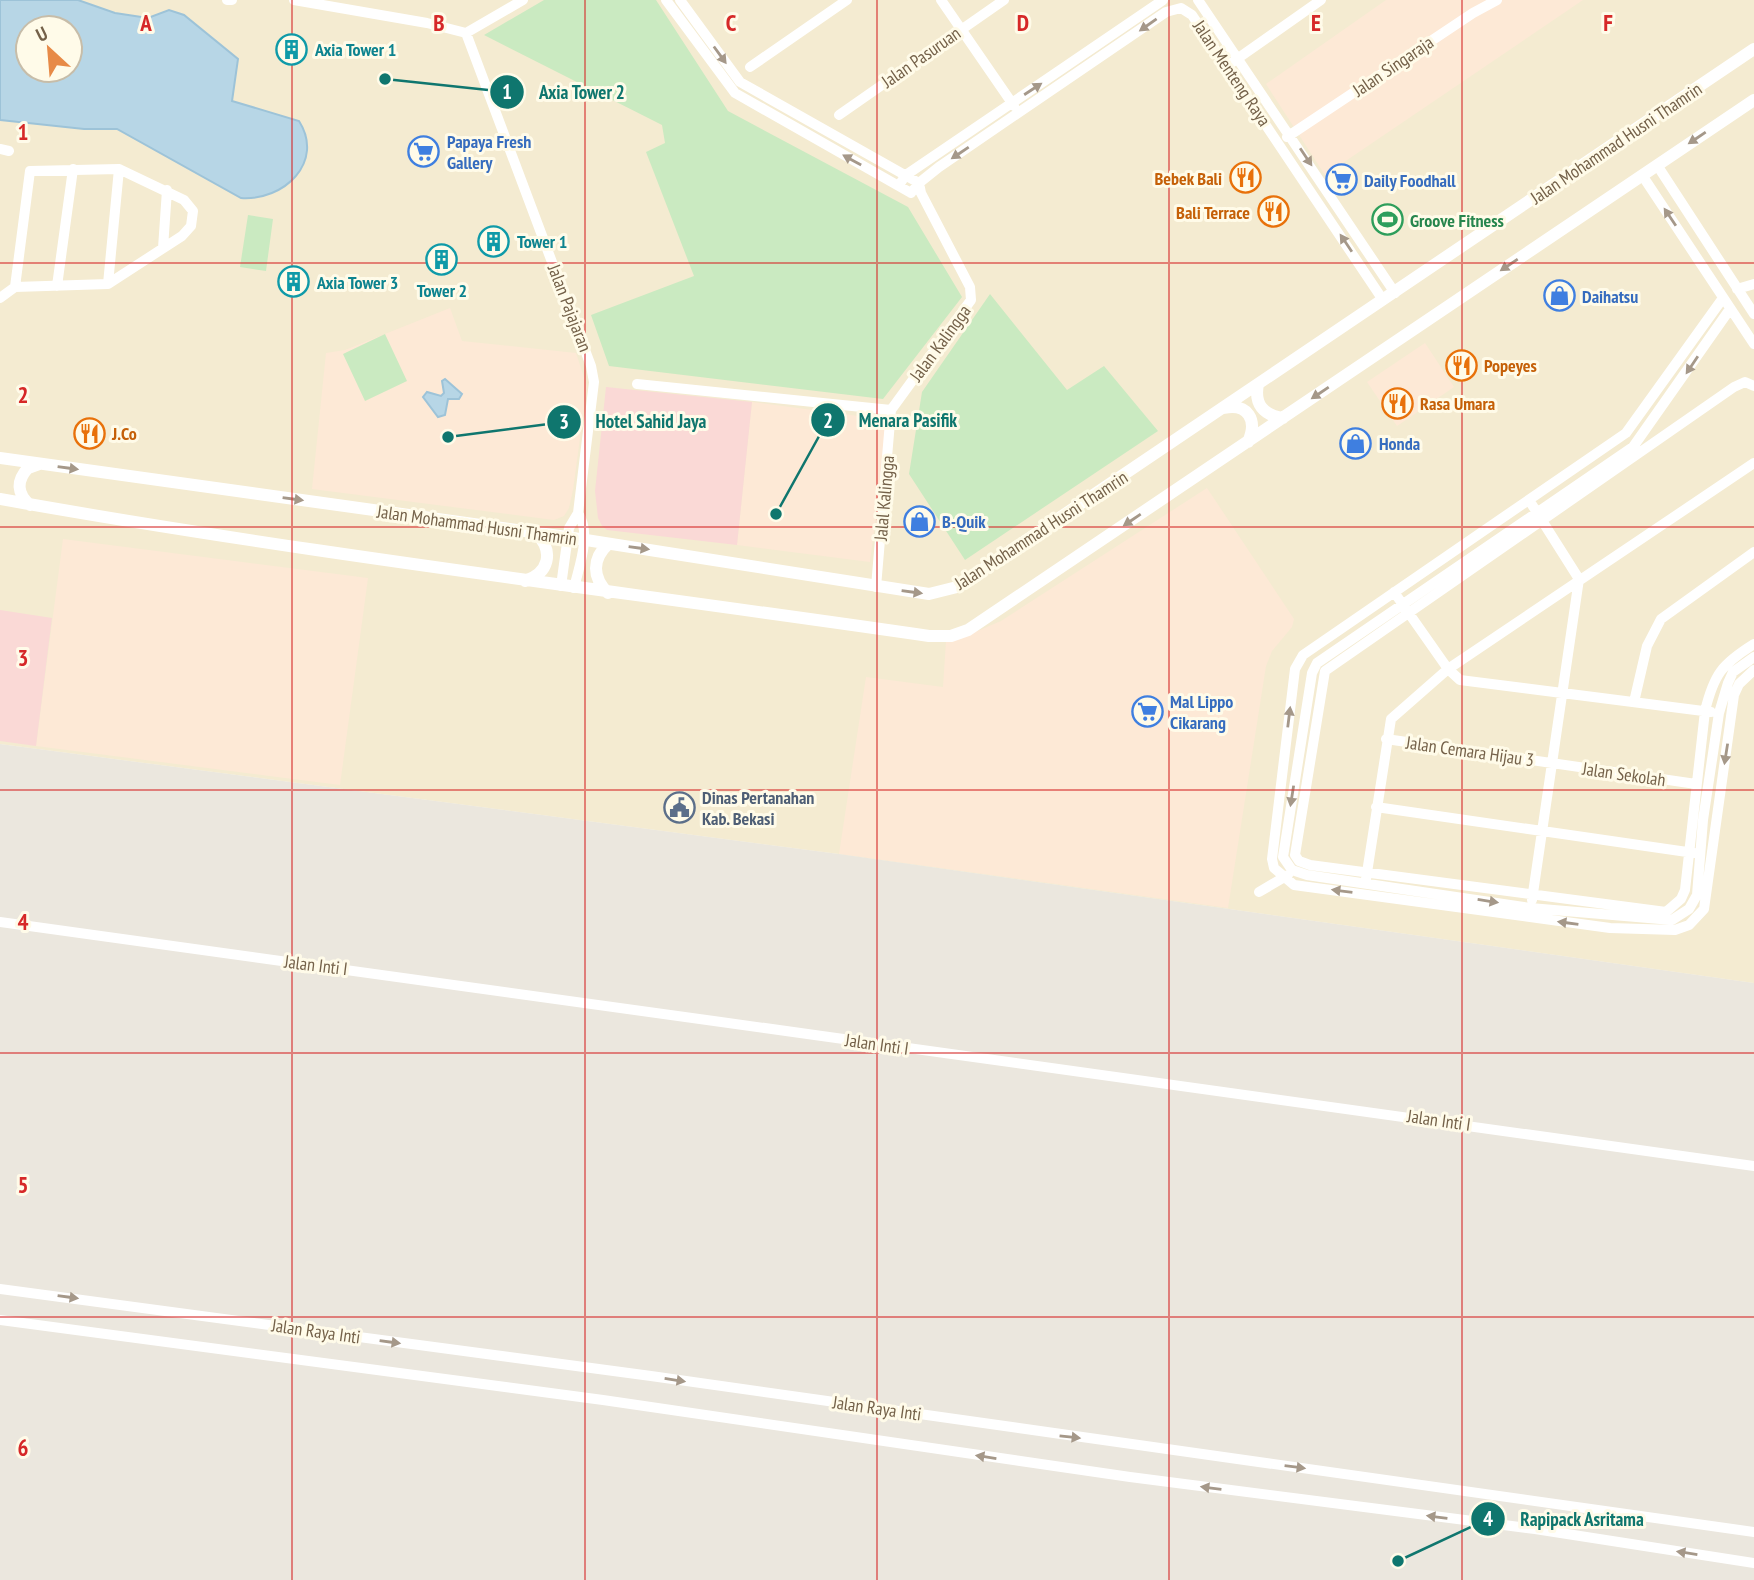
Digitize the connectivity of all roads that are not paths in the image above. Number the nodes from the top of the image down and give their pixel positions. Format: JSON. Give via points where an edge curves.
{"nodes":[{"id":1,"x":227,"y":0,"type":"edge"},
{"id":2,"x":232,"y":0,"type":"edge"},
{"id":3,"x":294,"y":0,"type":"edge"},
{"id":4,"x":523,"y":0,"type":"edge"},
{"id":5,"x":666,"y":0,"type":"edge"},
{"id":6,"x":680,"y":0,"type":"edge"},
{"id":7,"x":847,"y":0,"type":"edge"},
{"id":8,"x":941,"y":0,"type":"edge"},
{"id":9,"x":1004,"y":0,"type":"edge"},
{"id":10,"x":1163,"y":0,"type":"edge"},
{"id":11,"x":1198,"y":0,"type":"edge"},
{"id":12,"x":1321,"y":0,"type":"edge"},
{"id":13,"x":1497,"y":0,"type":"edge"},
{"id":14,"x":961,"y":29,"type":"junction"},
{"id":15,"x":466,"y":33,"type":"junction"},
{"id":16,"x":1754,"y":49,"type":"edge"},
{"id":17,"x":1239,"y":58,"type":"junction"},
{"id":18,"x":1227,"y":66,"type":"junction"},
{"id":19,"x":750,"y":67,"type":"dead end"},
{"id":20,"x":1754,"y":100,"type":"edge"},
{"id":21,"x":1012,"y":103,"type":"junction"},
{"id":22,"x":1019,"y":114,"type":"junction"},
{"id":23,"x":839,"y":115,"type":"dead end"},
{"id":24,"x":1291,"y":134,"type":"junction"},
{"id":25,"x":1278,"y":143,"type":"junction"},
{"id":26,"x":1657,"y":165,"type":"junction"},
{"id":27,"x":73,"y":169,"type":"junction"},
{"id":28,"x":119,"y":169,"type":"junction"},
{"id":29,"x":906,"y":175,"type":"junction"},
{"id":30,"x":1642,"y":175,"type":"junction"},
{"id":31,"x":899,"y":185,"type":"junction"},
{"id":32,"x":167,"y":190,"type":"junction"},
{"id":33,"x":919,"y":191,"type":"junction"},
{"id":34,"x":1709,"y":246,"type":"junction"},
{"id":35,"x":163,"y":248,"type":"junction"},
{"id":36,"x":1695,"y":254,"type":"junction"},
{"id":37,"x":108,"y":284,"type":"junction"},
{"id":38,"x":1754,"y":284,"type":"edge"},
{"id":39,"x":57,"y":286,"type":"junction"},
{"id":40,"x":15,"y":287,"type":"junction"},
{"id":41,"x":1737,"y":289,"type":"junction"},
{"id":42,"x":1395,"y":293,"type":"junction"},
{"id":43,"x":0,"y":298,"type":"edge"},
{"id":44,"x":1723,"y":298,"type":"junction"},
{"id":45,"x":1749,"y":298,"type":"edge"},
{"id":46,"x":1383,"y":300,"type":"junction"},
{"id":47,"x":1730,"y":309,"type":"junction"},
{"id":48,"x":1754,"y":314,"type":"edge"},
{"id":49,"x":1754,"y":344,"type":"edge"},
{"id":50,"x":637,"y":384,"type":"dead end"},
{"id":51,"x":1258,"y":384,"type":"junction"},
{"id":52,"x":1754,"y":386,"type":"edge"},
{"id":53,"x":1224,"y":408,"type":"junction"},
{"id":54,"x":891,"y":410,"type":"junction"},
{"id":55,"x":1283,"y":418,"type":"junction"},
{"id":56,"x":1248,"y":442,"type":"junction"},
{"id":57,"x":1639,"y":447,"type":"junction"},
{"id":58,"x":0,"y":458,"type":"edge"},
{"id":59,"x":1754,"y":463,"type":"edge"},
{"id":60,"x":44,"y":464,"type":"junction"},
{"id":61,"x":0,"y":499,"type":"edge"},
{"id":62,"x":1529,"y":500,"type":"junction"},
{"id":63,"x":30,"y":505,"type":"junction"},
{"id":64,"x":578,"y":513,"type":"junction"},
{"id":65,"x":1540,"y":517,"type":"junction"},
{"id":66,"x":537,"y":534,"type":"junction"},
{"id":67,"x":567,"y":537,"type":"junction"},
{"id":68,"x":584,"y":540,"type":"junction"},
{"id":69,"x":608,"y":544,"type":"junction"},
{"id":70,"x":1754,"y":552,"type":"edge"},
{"id":71,"x":1579,"y":579,"type":"junction"},
{"id":72,"x":525,"y":581,"type":"junction"},
{"id":73,"x":568,"y":587,"type":"junction"},
{"id":74,"x":876,"y":587,"type":"junction"},
{"id":75,"x":1394,"y":592,"type":"junction"},
{"id":76,"x":608,"y":593,"type":"junction"},
{"id":77,"x":1406,"y":608,"type":"junction"},
{"id":78,"x":1754,"y":644,"type":"edge"},
{"id":79,"x":1754,"y":657,"type":"edge"},
{"id":80,"x":1448,"y":669,"type":"junction"},
{"id":81,"x":1754,"y":670,"type":"edge"},
{"id":82,"x":1564,"y":693,"type":"junction"},
{"id":83,"x":1634,"y":702,"type":"junction"},
{"id":84,"x":1705,"y":711,"type":"junction"},
{"id":85,"x":1719,"y":713,"type":"junction"},
{"id":86,"x":1731,"y":716,"type":"junction"},
{"id":87,"x":1386,"y":738,"type":"junction"},
{"id":88,"x":1553,"y":764,"type":"junction"},
{"id":89,"x":1696,"y":784,"type":"junction"},
{"id":90,"x":1376,"y":807,"type":"junction"},
{"id":91,"x":1703,"y":820,"type":"junction"},
{"id":92,"x":1715,"y":823,"type":"junction"},
{"id":93,"x":1543,"y":830,"type":"junction"},
{"id":94,"x":1688,"y":851,"type":"junction"},
{"id":95,"x":1700,"y":854,"type":"junction"},
{"id":96,"x":1299,"y":861,"type":"junction"},
{"id":97,"x":1292,"y":870,"type":"junction"},
{"id":98,"x":1366,"y":878,"type":"junction"},
{"id":99,"x":1283,"y":879,"type":"junction"},
{"id":100,"x":1259,"y":892,"type":"dead end"},
{"id":101,"x":1532,"y":895,"type":"junction"},
{"id":102,"x":1457,"y":902,"type":"junction"},
{"id":103,"x":1530,"y":908,"type":"junction"},
{"id":104,"x":0,"y":922,"type":"edge"},
{"id":105,"x":1611,"y":922,"type":"junction"},
{"id":106,"x":1754,"y":1166,"type":"edge"},
{"id":107,"x":0,"y":1289,"type":"edge"},
{"id":108,"x":0,"y":1320,"type":"edge"},
{"id":109,"x":1754,"y":1532,"type":"edge"},
{"id":110,"x":1754,"y":1563,"type":"edge"}],
"edges":[{"from":1,"to":2,"type":"street"},
{"from":3,"to":15,"type":"street"},
{"from":4,"to":15,"type":"street"},
{"from":31,"to":5,"type":"street","one_way":true,"via":[[735,93]]},
{"from":6,"to":29,"type":"street","one_way":true,"via":[[740,82]]},
{"from":7,"to":19,"type":"street"},
{"from":8,"to":14,"type":"street"},
{"from":9,"to":14,"type":"street","name":"Jalan Pasuruan"},
{"from":21,"to":10,"type":"street","one_way":true},
{"from":11,"to":17,"type":"street","name":"Jalan Menteng Raya"},
{"from":12,"to":17,"type":"street"},
{"from":13,"to":24,"type":"street","name":"Jalan Singaraja"},
{"from":14,"to":21,"type":"street"},
{"from":14,"to":23,"type":"street","name":"Jalan Pasuruan"},
{"from":15,"to":64,"type":"street","name":"Jalan Pajajaran","via":[[591,366],[594,382]]},
{"from":16,"to":42,"type":"street","name":"Jalan Mohammad Husni Thamrin"},
{"from":17,"to":18,"type":"street"},
{"from":17,"to":24,"type":"street","name":"Jalan Menteng Raya"},
{"from":18,"to":22,"type":"street","name":"Jalan Menteng Raya","one_way":true,"via":[[1192,15],[1181,8],[1166,12]]},
{"from":18,"to":25,"type":"street","name":"Jalan Menteng Raya"},
{"from":20,"to":26,"type":"street","one_way":true},
{"from":21,"to":22,"type":"street"},
{"from":21,"to":29,"type":"street"},
{"from":22,"to":33,"type":"street","name":"Jalan Menteng Raya","one_way":true},
{"from":24,"to":25,"type":"street","name":"Jalan Singaraja"},
{"from":24,"to":42,"type":"street","name":"Jalan Menteng Raya","one_way":true},
{"from":46,"to":25,"type":"street","name":"Jalan Menteng Raya","one_way":true},
{"from":26,"to":30,"type":"street"},
{"from":26,"to":34,"type":"street"},
{"from":27,"to":28,"type":"street"},
{"from":27,"to":39,"type":"street"},
{"from":27,"to":40,"type":"street","via":[[35,169],[28,174]]},
{"from":28,"to":32,"type":"street"},
{"from":28,"to":37,"type":"street"},
{"from":29,"to":31,"type":"street"},
{"from":29,"to":33,"type":"street"},
{"from":36,"to":30,"type":"street","one_way":true},
{"from":30,"to":55,"type":"street","one_way":true},
{"from":31,"to":33,"type":"street"},
{"from":32,"to":35,"type":"street"},
{"from":32,"to":35,"type":"street","via":[[189,204],[194,219],[182,236]]},
{"from":33,"to":54,"type":"street","name":"Jalan Kalingga","via":[[970,287],[971,300]]},
{"from":34,"to":36,"type":"street"},
{"from":34,"to":41,"type":"street"},
{"from":35,"to":37,"type":"street"},
{"from":36,"to":44,"type":"street"},
{"from":37,"to":39,"type":"street"},
{"from":38,"to":41,"type":"street"},
{"from":39,"to":40,"type":"street"},
{"from":40,"to":43,"type":"street"},
{"from":41,"to":45,"type":"street"},
{"from":42,"to":46,"type":"street","name":"Jalan Mohammad Husni Thamrin"},
{"from":44,"to":47,"type":"street"},
{"from":44,"to":62,"type":"street","via":[[1626,433]]},
{"from":45,"to":48,"type":"street"},
{"from":46,"to":51,"type":"street","name":"Jalan Mohammad Husni Thamrin"},
{"from":47,"to":49,"type":"street"},
{"from":47,"to":57,"type":"street","one_way":true},
{"from":50,"to":54,"type":"street"},
{"from":51,"to":53,"type":"street","name":"Jalan Mohammad Husni Thamrin"},
{"from":51,"to":55,"type":"street","via":[[1258,404],[1272,417]]},
{"from":52,"to":57,"type":"street","via":[[1745,382],[1734,387]]},
{"from":53,"to":56,"type":"street","via":[[1235,405],[1246,410],[1253,430]]},
{"from":74,"to":53,"type":"street","name":"Jalan Mohammad Husni Thamrin","one_way":true,"via":[[929,594],[957,587]]},
{"from":54,"to":74,"type":"street","name":"Jalal Kalingga"},
{"from":55,"to":56,"type":"street"},
{"from":56,"to":76,"type":"street","one_way":true,"via":[[968,630],[951,636]]},
{"from":57,"to":65,"type":"street"},
{"from":58,"to":60,"type":"street","name":"Jalan Mohammad Husni Thamrin"},
{"from":59,"to":71,"type":"street"},
{"from":60,"to":63,"type":"street","via":[[28,468],[22,475],[20,492]]},
{"from":60,"to":66,"type":"street","name":"Jalan Mohammad Husni Thamrin","one_way":true},
{"from":61,"to":63,"type":"street"},
{"from":62,"to":65,"type":"street"},
{"from":62,"to":75,"type":"street"},
{"from":63,"to":72,"type":"street"},
{"from":64,"to":67,"type":"street","name":"Jalan Pajajaran"},
{"from":64,"to":68,"type":"street","name":"Jalan Pajajaran"},
{"from":65,"to":71,"type":"street"},
{"from":65,"to":77,"type":"street"},
{"from":66,"to":67,"type":"street","name":"Jalan Mohammad Husni Thamrin"},
{"from":66,"to":72,"type":"street","via":[[548,551],[547,562],[535,578]]},
{"from":67,"to":68,"type":"street","name":"Jalan Mohammad Husni Thamrin"},
{"from":67,"to":73,"type":"street","name":"Jalan Pajajaran"},
{"from":68,"to":69,"type":"street","name":"Jalan Mohammad Husni Thamrin"},
{"from":68,"to":73,"type":"street","name":"Jalan Pajajaran"},
{"from":69,"to":74,"type":"street","name":"Jalan Mohammad Husni Thamrin","one_way":true},
{"from":69,"to":76,"type":"street","via":[[595,568]]},
{"from":70,"to":83,"type":"street","via":[[1661,619],[1647,646]]},
{"from":71,"to":80,"type":"street"},
{"from":71,"to":82,"type":"street"},
{"from":72,"to":73,"type":"street"},
{"from":73,"to":76,"type":"street"},
{"from":75,"to":77,"type":"street"},
{"from":99,"to":75,"type":"street","one_way":true,"via":[[1272,859],[1296,668],[1303,655]]},
{"from":77,"to":80,"type":"street"},
{"from":77,"to":96,"type":"street","via":[[1325,671],[1295,845]]},
{"from":77,"to":97,"type":"street","one_way":true,"via":[[1317,663],[1311,673],[1283,857]]},
{"from":78,"to":84,"type":"street","via":[[1720,668]]},
{"from":79,"to":85,"type":"street","via":[[1733,672]]},
{"from":80,"to":82,"type":"street","via":[[1460,680]]},
{"from":80,"to":87,"type":"street","via":[[1391,719]]},
{"from":81,"to":86,"type":"street","via":[[1739,684]]},
{"from":82,"to":83,"type":"street"},
{"from":82,"to":88,"type":"street"},
{"from":83,"to":84,"type":"street"},
{"from":84,"to":85,"type":"street"},
{"from":84,"to":89,"type":"street"},
{"from":85,"to":86,"type":"street"},
{"from":85,"to":91,"type":"street"},
{"from":86,"to":92,"type":"street","one_way":true},
{"from":87,"to":88,"type":"street","name":"Jalan Cemara Hijau 3"},
{"from":87,"to":90,"type":"street"},
{"from":88,"to":89,"type":"street","name":"Jalan Sekolah"},
{"from":88,"to":93,"type":"street"},
{"from":89,"to":94,"type":"street"},
{"from":90,"to":93,"type":"street"},
{"from":90,"to":98,"type":"street"},
{"from":91,"to":92,"type":"street"},
{"from":91,"to":95,"type":"street"},
{"from":92,"to":105,"type":"street","via":[[1704,909],[1689,925],[1675,930]]},
{"from":93,"to":94,"type":"street"},
{"from":93,"to":101,"type":"street"},
{"from":94,"to":95,"type":"street"},
{"from":94,"to":101,"type":"street","via":[[1685,890],[1666,912]]},
{"from":95,"to":105,"type":"street","via":[[1697,895],[1689,909],[1672,920]]},
{"from":96,"to":97,"type":"street"},
{"from":96,"to":98,"type":"street"},
{"from":97,"to":98,"type":"street"},
{"from":97,"to":99,"type":"street"},
{"from":98,"to":101,"type":"street"},
{"from":98,"to":102,"type":"street"},
{"from":99,"to":100,"type":"street"},
{"from":102,"to":99,"type":"street","one_way":true,"via":[[1294,885]]},
{"from":101,"to":103,"type":"street"},
{"from":102,"to":103,"type":"street","one_way":true},
{"from":105,"to":102,"type":"street","one_way":true},
{"from":103,"to":105,"type":"street"},
{"from":104,"to":106,"type":"street","name":"Jalan Inti I"},
{"from":107,"to":109,"type":"street","name":"Jalan Raya Inti","one_way":true},
{"from":110,"to":108,"type":"street","name":"Jalan Raya Inti","one_way":true,"via":[[1535,1529]]}]}
